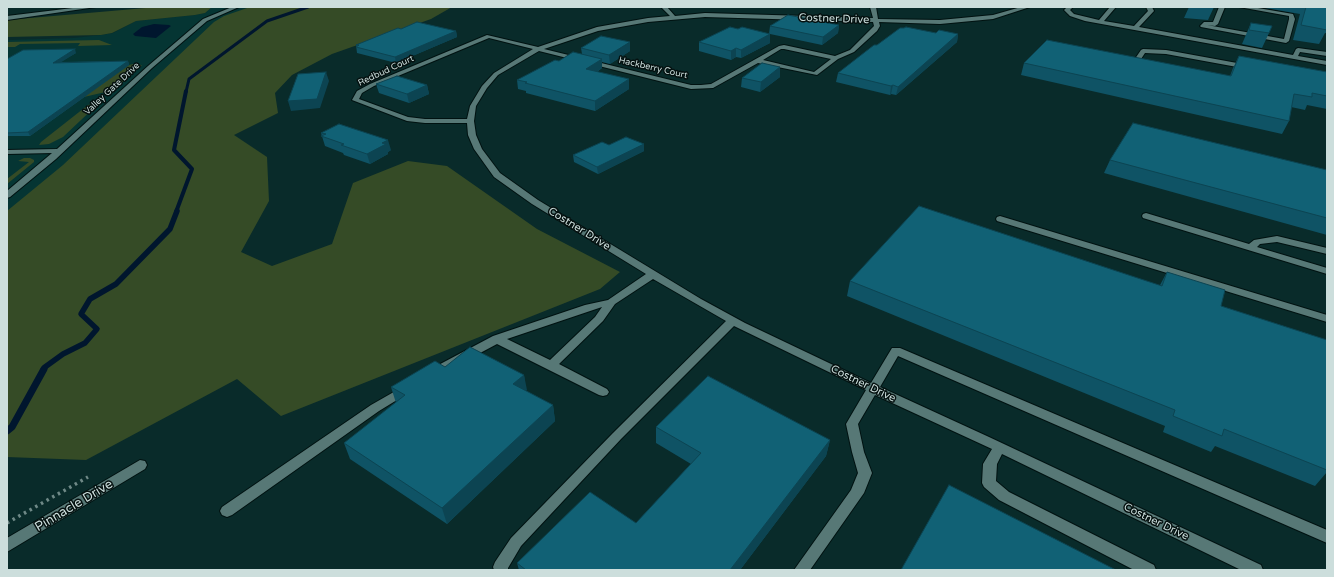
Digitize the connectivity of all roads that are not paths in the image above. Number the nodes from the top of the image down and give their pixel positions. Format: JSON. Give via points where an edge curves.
{"nodes":[{"id":1,"x":35,"y":7,"type":"edge"},
{"id":2,"x":93,"y":7,"type":"edge"},
{"id":3,"x":236,"y":7,"type":"edge"},
{"id":4,"x":664,"y":7,"type":"edge"},
{"id":5,"x":873,"y":7,"type":"edge"},
{"id":6,"x":1027,"y":7,"type":"edge"},
{"id":7,"x":1070,"y":7,"type":"edge"},
{"id":8,"x":1113,"y":7,"type":"edge"},
{"id":9,"x":1149,"y":7,"type":"edge"},
{"id":10,"x":1222,"y":7,"type":"edge"},
{"id":11,"x":1242,"y":7,"type":"edge"},
{"id":12,"x":30,"y":15,"type":"junction"},
{"id":13,"x":673,"y":17,"type":"junction"},
{"id":14,"x":7,"y":18,"type":"edge"},
{"id":15,"x":877,"y":21,"type":"junction"},
{"id":16,"x":1100,"y":22,"type":"junction"},
{"id":17,"x":1135,"y":28,"type":"junction"},
{"id":18,"x":538,"y":49,"type":"junction"},
{"id":19,"x":1327,"y":54,"type":"edge"},
{"id":20,"x":1295,"y":57,"type":"junction"},
{"id":21,"x":836,"y":58,"type":"junction"},
{"id":22,"x":759,"y":61,"type":"junction"},
{"id":23,"x":1327,"y":63,"type":"edge"},
{"id":24,"x":1149,"y":66,"type":"edge"},
{"id":25,"x":1258,"y":69,"type":"edge"},
{"id":26,"x":470,"y":121,"type":"junction"},
{"id":27,"x":60,"y":151,"type":"junction"},
{"id":28,"x":7,"y":152,"type":"edge"},
{"id":29,"x":7,"y":195,"type":"edge"},
{"id":30,"x":1146,"y":216,"type":"dead end"},
{"id":31,"x":1000,"y":219,"type":"dead end"},
{"id":32,"x":1251,"y":248,"type":"junction"},
{"id":33,"x":1327,"y":251,"type":"edge"},
{"id":34,"x":1327,"y":271,"type":"edge"},
{"id":35,"x":652,"y":275,"type":"junction"},
{"id":36,"x":611,"y":302,"type":"junction"},
{"id":37,"x":1327,"y":319,"type":"edge"},
{"id":38,"x":733,"y":321,"type":"junction"},
{"id":39,"x":497,"y":339,"type":"junction"},
{"id":40,"x":551,"y":366,"type":"junction"},
{"id":41,"x":873,"y":389,"type":"junction"},
{"id":42,"x":603,"y":392,"type":"dead end"},
{"id":43,"x":999,"y":447,"type":"junction"},
{"id":44,"x":140,"y":466,"type":"dead end"},
{"id":45,"x":227,"y":511,"type":"dead end"},
{"id":46,"x":1327,"y":537,"type":"edge"},
{"id":47,"x":7,"y":546,"type":"edge"},
{"id":48,"x":501,"y":570,"type":"edge"},
{"id":49,"x":801,"y":570,"type":"edge"},
{"id":50,"x":1149,"y":570,"type":"edge"},
{"id":51,"x":1256,"y":570,"type":"edge"}],
"edges":[{"from":1,"to":12,"type":"street"},
{"from":2,"to":12,"type":"street"},
{"from":3,"to":27,"type":"street","name":"Valley Gate Drive","via":[[205,20]]},
{"from":4,"to":13,"type":"street"},
{"from":5,"to":15,"type":"street"},
{"from":6,"to":15,"type":"street","name":"Costner Drive","via":[[1005,15],[974,20]]},
{"from":7,"to":16,"type":"street","via":[[1067,10],[1072,15]]},
{"from":8,"to":16,"type":"street"},
{"from":9,"to":17,"type":"street","via":[[1151,11]]},
{"from":10,"to":11,"type":"street","via":[[1215,24],[1206,23],[1203,26],[1286,41],[1291,15]]},
{"from":12,"to":14,"type":"street"},
{"from":13,"to":15,"type":"street","name":"Costner Drive","via":[[743,16]]},
{"from":13,"to":18,"type":"street","name":"Costner Drive","via":[[597,29]]},
{"from":15,"to":21,"type":"street","via":[[875,30],[864,41],[852,51]]},
{"from":16,"to":17,"type":"street"},
{"from":17,"to":20,"type":"street"},
{"from":18,"to":22,"type":"street","name":"Hackberry Court","via":[[691,87],[714,86]]},
{"from":18,"to":26,"type":"street","name":"Costner Drive","via":[[508,66],[489,81],[476,98]]},
{"from":18,"to":26,"type":"street","name":"Redbud Court","via":[[489,36],[372,85],[359,92],[355,100],[407,119]]},
{"from":19,"to":20,"type":"street","via":[[1298,50]]},
{"from":20,"to":23,"type":"street"},
{"from":21,"to":22,"type":"street","name":"Hackberry Court","via":[[784,47]]},
{"from":21,"to":22,"type":"street","via":[[815,74]]},
{"from":24,"to":25,"type":"street","via":[[1135,63],[1143,51],[1166,52]]},
{"from":26,"to":35,"type":"street","name":"Costner Drive","via":[[478,149],[497,175],[535,202]]},
{"from":27,"to":28,"type":"street"},
{"from":27,"to":29,"type":"street","name":"Valley Gate Drive"},
{"from":30,"to":32,"type":"street"},
{"from":31,"to":37,"type":"street"},
{"from":32,"to":33,"type":"street","via":[[1257,242],[1277,239]]},
{"from":32,"to":34,"type":"street"},
{"from":35,"to":36,"type":"street"},
{"from":35,"to":38,"type":"street","name":"Costner Drive"},
{"from":36,"to":39,"type":"street","via":[[589,307]]},
{"from":36,"to":40,"type":"street","via":[[599,318]]},
{"from":38,"to":41,"type":"street","name":"Costner Drive"},
{"from":38,"to":48,"type":"street","via":[[617,436],[516,542],[500,567]]},
{"from":39,"to":40,"type":"street"},
{"from":39,"to":45,"type":"street","via":[[450,363],[375,408]]},
{"from":40,"to":42,"type":"street"},
{"from":41,"to":43,"type":"street","name":"Costner Drive"},
{"from":41,"to":46,"type":"street","via":[[896,351]]},
{"from":41,"to":49,"type":"street","via":[[852,424],[865,473],[857,493]]},
{"from":43,"to":50,"type":"street","via":[[990,464],[989,483],[1004,496]]},
{"from":43,"to":51,"type":"street","name":"Costner Drive"},
{"from":44,"to":47,"type":"street","name":"Pinnacle Drive"}]}
